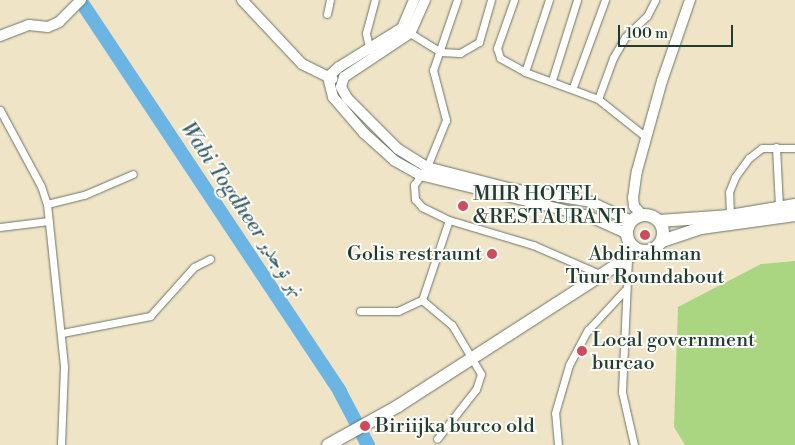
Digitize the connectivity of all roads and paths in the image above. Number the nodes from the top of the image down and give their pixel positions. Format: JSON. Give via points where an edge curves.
{"nodes":[{"id":1,"x":81,"y":0,"type":"edge"},
{"id":2,"x":242,"y":0,"type":"edge"},
{"id":3,"x":330,"y":0,"type":"edge"},
{"id":4,"x":375,"y":0,"type":"edge"},
{"id":5,"x":414,"y":0,"type":"edge"},
{"id":6,"x":425,"y":0,"type":"edge"},
{"id":7,"x":458,"y":0,"type":"edge"},
{"id":8,"x":491,"y":0,"type":"edge"},
{"id":9,"x":514,"y":0,"type":"edge"},
{"id":10,"x":549,"y":0,"type":"edge"},
{"id":11,"x":577,"y":0,"type":"edge"},
{"id":12,"x":605,"y":0,"type":"edge"},
{"id":13,"x":654,"y":0,"type":"edge"},
{"id":14,"x":690,"y":0,"type":"edge"},
{"id":15,"x":327,"y":14,"type":"dead end"},
{"id":16,"x":410,"y":33,"type":"junction"},
{"id":17,"x":0,"y":36,"type":"edge"},
{"id":18,"x":440,"y":52,"type":"junction"},
{"id":19,"x":372,"y":54,"type":"junction"},
{"id":20,"x":525,"y":72,"type":"junction"},
{"id":21,"x":328,"y":77,"type":"junction"},
{"id":22,"x":552,"y":80,"type":"junction"},
{"id":23,"x":341,"y":81,"type":"junction"},
{"id":24,"x":573,"y":87,"type":"junction"},
{"id":25,"x":598,"y":99,"type":"junction"},
{"id":26,"x":0,"y":110,"type":"edge"},
{"id":27,"x":646,"y":137,"type":"junction"},
{"id":28,"x":776,"y":147,"type":"junction"},
{"id":29,"x":795,"y":148,"type":"edge"},
{"id":30,"x":424,"y":171,"type":"junction"},
{"id":31,"x":133,"y":174,"type":"dead end"},
{"id":32,"x":511,"y":193,"type":"junction"},
{"id":33,"x":591,"y":202,"type":"junction"},
{"id":34,"x":47,"y":204,"type":"junction"},
{"id":35,"x":795,"y":205,"type":"edge"},
{"id":36,"x":779,"y":207,"type":"junction"},
{"id":37,"x":795,"y":215,"type":"edge"},
{"id":38,"x":588,"y":216,"type":"junction"},
{"id":39,"x":730,"y":216,"type":"junction"},
{"id":40,"x":449,"y":220,"type":"junction"},
{"id":41,"x":49,"y":221,"type":"junction"},
{"id":42,"x":659,"y":221,"type":"junction"},
{"id":43,"x":633,"y":223,"type":"junction"},
{"id":44,"x":0,"y":227,"type":"edge"},
{"id":45,"x":662,"y":241,"type":"junction"},
{"id":46,"x":632,"y":254,"type":"junction"},
{"id":47,"x":210,"y":259,"type":"dead end"},
{"id":48,"x":602,"y":275,"type":"junction"},
{"id":49,"x":624,"y":291,"type":"junction"},
{"id":50,"x":422,"y":300,"type":"junction"},
{"id":51,"x":360,"y":311,"type":"dead end"},
{"id":52,"x":62,"y":333,"type":"junction"},
{"id":53,"x":473,"y":356,"type":"junction"},
{"id":54,"x":437,"y":439,"type":"dead end"},
{"id":55,"x":61,"y":445,"type":"edge"},
{"id":56,"x":328,"y":445,"type":"edge"},
{"id":57,"x":558,"y":445,"type":"edge"},
{"id":58,"x":634,"y":445,"type":"edge"}],
"edges":[{"from":1,"to":17,"type":"street","via":[[59,22],[48,27],[29,25]]},
{"from":2,"to":21,"type":"street","via":[[302,64]]},
{"from":3,"to":15,"type":"street"},
{"from":4,"to":19,"type":"street","via":[[366,33]]},
{"from":5,"to":19,"type":"street","via":[[402,28]]},
{"from":6,"to":16,"type":"street"},
{"from":7,"to":18,"type":"street"},
{"from":8,"to":18,"type":"street","via":[[479,42],[460,53]]},
{"from":9,"to":20,"type":"street","via":[[496,52],[500,58]]},
{"from":10,"to":20,"type":"street"},
{"from":11,"to":22,"type":"street"},
{"from":12,"to":24,"type":"street"},
{"from":13,"to":25,"type":"street","via":[[647,16],[625,37],[613,58]]},
{"from":14,"to":27,"type":"street"},
{"from":16,"to":18,"type":"street"},
{"from":16,"to":19,"type":"street"},
{"from":18,"to":30,"type":"street","via":[[434,62],[433,81],[447,116]]},
{"from":19,"to":21,"type":"street","via":[[339,67]]},
{"from":19,"to":23,"type":"street"},
{"from":20,"to":22,"type":"street"},
{"from":21,"to":23,"type":"street"},
{"from":21,"to":30,"type":"street","via":[[332,97],[370,140],[394,161]]},
{"from":22,"to":24,"type":"street"},
{"from":23,"to":30,"type":"street","via":[[343,94]]},
{"from":24,"to":25,"type":"street"},
{"from":25,"to":27,"type":"street"},
{"from":26,"to":34,"type":"street","via":[[41,186]]},
{"from":27,"to":43,"type":"street","via":[[633,198]]},
{"from":28,"to":29,"type":"street"},
{"from":28,"to":36,"type":"street"},
{"from":28,"to":39,"type":"street","via":[[755,152],[740,170],[729,192]]},
{"from":30,"to":32,"type":"street"},
{"from":30,"to":40,"type":"street","via":[[414,185],[415,198],[422,207]]},
{"from":31,"to":34,"type":"street","via":[[84,195]]},
{"from":32,"to":33,"type":"street"},
{"from":32,"to":38,"type":"street"},
{"from":33,"to":38,"type":"street"},
{"from":33,"to":43,"type":"street"},
{"from":34,"to":41,"type":"street"},
{"from":35,"to":36,"type":"highway"},
{"from":36,"to":39,"type":"highway"},
{"from":37,"to":45,"type":"highway","via":[[701,228]]},
{"from":38,"to":43,"type":"street"},
{"from":39,"to":42,"type":"highway"},
{"from":40,"to":48,"type":"street","via":[[533,245]]},
{"from":40,"to":50,"type":"street"},
{"from":41,"to":44,"type":"street"},
{"from":41,"to":52,"type":"street"},
{"from":42,"to":43,"type":"highway"},
{"from":42,"to":45,"type":"highway","via":[[664,234]]},
{"from":43,"to":46,"type":"highway"},
{"from":45,"to":46,"type":"highway","via":[[654,250]]},
{"from":46,"to":48,"type":"highway"},
{"from":46,"to":49,"type":"street"},
{"from":47,"to":52,"type":"street","via":[[194,267],[150,316]]},
{"from":48,"to":53,"type":"highway"},
{"from":49,"to":57,"type":"street","via":[[588,330],[569,365],[555,413]]},
{"from":49,"to":58,"type":"street","via":[[622,392]]},
{"from":50,"to":51,"type":"street","via":[[398,311]]},
{"from":50,"to":53,"type":"street","via":[[452,325]]},
{"from":52,"to":55,"type":"street","via":[[64,413]]},
{"from":53,"to":54,"type":"street","via":[[480,366],[481,381]]},
{"from":53,"to":56,"type":"highway","via":[[398,406]]}]}
